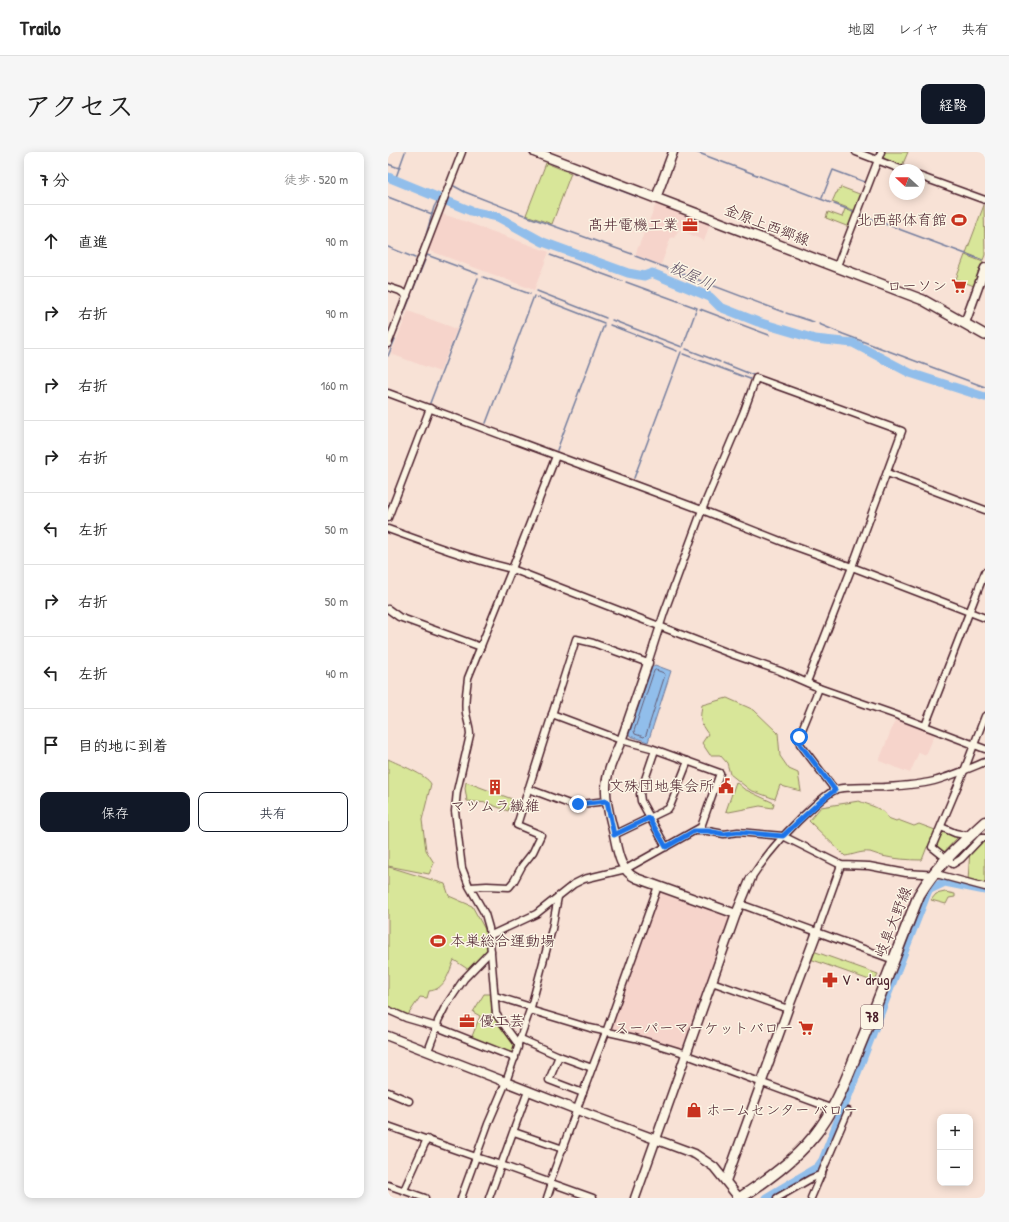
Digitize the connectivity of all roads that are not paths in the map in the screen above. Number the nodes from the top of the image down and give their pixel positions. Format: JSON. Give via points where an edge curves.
{"nodes":[{"id":1,"x":462,"y":152,"type":"edge"},
{"id":2,"x":535,"y":152,"type":"edge"},
{"id":3,"x":673,"y":152,"type":"edge"},
{"id":4,"x":856,"y":152,"type":"edge"},
{"id":5,"x":881,"y":152,"type":"edge"},
{"id":6,"x":878,"y":160,"type":"junction"},
{"id":7,"x":889,"y":164,"type":"edge"},
{"id":8,"x":925,"y":178,"type":"edge"},
{"id":9,"x":656,"y":198,"type":"junction"},
{"id":10,"x":985,"y":200,"type":"edge"},
{"id":11,"x":837,"y":266,"type":"junction"},
{"id":12,"x":985,"y":268,"type":"edge"},
{"id":13,"x":388,"y":287,"type":"edge"},
{"id":14,"x":407,"y":296,"type":"junction"},
{"id":15,"x":965,"y":323,"type":"junction"},
{"id":16,"x":985,"y":335,"type":"edge"},
{"id":17,"x":388,"y":343,"type":"edge"},
{"id":18,"x":388,"y":393,"type":"edge"},
{"id":19,"x":430,"y":408,"type":"junction"},
{"id":20,"x":556,"y":456,"type":"junction"},
{"id":21,"x":887,"y":473,"type":"junction"},
{"id":22,"x":702,"y":510,"type":"junction"},
{"id":23,"x":985,"y":510,"type":"edge"},
{"id":24,"x":388,"y":518,"type":"edge"},
{"id":25,"x":388,"y":529,"type":"edge"},
{"id":26,"x":852,"y":567,"type":"junction"},
{"id":27,"x":512,"y":570,"type":"junction"},
{"id":28,"x":985,"y":572,"type":"edge"},
{"id":29,"x":388,"y":609,"type":"edge"},
{"id":30,"x":970,"y":613,"type":"junction"},
{"id":31,"x":985,"y":618,"type":"edge"},
{"id":32,"x":660,"y":626,"type":"junction"},
{"id":33,"x":481,"y":647,"type":"junction"},
{"id":34,"x":648,"y":663,"type":"junction"},
{"id":35,"x":806,"y":682,"type":"junction"},
{"id":36,"x":819,"y":688,"type":"junction"},
{"id":37,"x":552,"y":714,"type":"junction"},
{"id":38,"x":985,"y":716,"type":"edge"},
{"id":39,"x":925,"y":726,"type":"junction"},
{"id":40,"x":621,"y":740,"type":"junction"},
{"id":41,"x":974,"y":745,"type":"junction"},
{"id":42,"x":985,"y":749,"type":"edge"},
{"id":43,"x":655,"y":750,"type":"junction"},
{"id":44,"x":688,"y":761,"type":"junction"},
{"id":45,"x":985,"y":762,"type":"edge"},
{"id":46,"x":964,"y":771,"type":"junction"},
{"id":47,"x":529,"y":789,"type":"junction"},
{"id":48,"x":835,"y":790,"type":"junction"},
{"id":49,"x":607,"y":801,"type":"junction"},
{"id":50,"x":649,"y":818,"type":"junction"},
{"id":51,"x":985,"y":822,"type":"edge"},
{"id":52,"x":941,"y":827,"type":"junction"},
{"id":53,"x":694,"y":831,"type":"junction"},
{"id":54,"x":614,"y":835,"type":"junction"},
{"id":55,"x":783,"y":836,"type":"junction"},
{"id":56,"x":969,"y":836,"type":"junction"},
{"id":57,"x":985,"y":838,"type":"edge"},
{"id":58,"x":666,"y":847,"type":"junction"},
{"id":59,"x":942,"y":855,"type":"dead end"},
{"id":60,"x":950,"y":861,"type":"dead end"},
{"id":61,"x":841,"y":866,"type":"junction"},
{"id":62,"x":626,"y":869,"type":"junction"},
{"id":63,"x":932,"y":874,"type":"junction"},
{"id":64,"x":751,"y":878,"type":"joint"},
{"id":65,"x":658,"y":886,"type":"junction"},
{"id":66,"x":470,"y":887,"type":"junction"},
{"id":67,"x":985,"y":887,"type":"edge"},
{"id":68,"x":558,"y":897,"type":"junction"},
{"id":69,"x":740,"y":904,"type":"junction"},
{"id":70,"x":736,"y":914,"type":"junction"},
{"id":71,"x":817,"y":932,"type":"junction"},
{"id":72,"x":490,"y":935,"type":"junction"},
{"id":73,"x":490,"y":950,"type":"junction"},
{"id":74,"x":894,"y":960,"type":"junction"},
{"id":75,"x":712,"y":982,"type":"junction"},
{"id":76,"x":495,"y":996,"type":"junction"},
{"id":77,"x":530,"y":1008,"type":"junction"},
{"id":78,"x":788,"y":1009,"type":"junction"},
{"id":79,"x":388,"y":1010,"type":"edge"},
{"id":80,"x":437,"y":1028,"type":"junction"},
{"id":81,"x":606,"y":1032,"type":"junction"},
{"id":82,"x":388,"y":1036,"type":"edge"},
{"id":83,"x":520,"y":1041,"type":"junction"},
{"id":84,"x":428,"y":1051,"type":"junction"},
{"id":85,"x":687,"y":1054,"type":"junction"},
{"id":86,"x":559,"y":1056,"type":"junction"},
{"id":87,"x":515,"y":1058,"type":"junction"},
{"id":88,"x":592,"y":1068,"type":"junction"},
{"id":89,"x":506,"y":1082,"type":"junction"},
{"id":90,"x":762,"y":1082,"type":"junction"},
{"id":91,"x":528,"y":1091,"type":"junction"},
{"id":92,"x":388,"y":1092,"type":"edge"},
{"id":93,"x":583,"y":1093,"type":"junction"},
{"id":94,"x":409,"y":1101,"type":"dead end"},
{"id":95,"x":833,"y":1109,"type":"junction"},
{"id":96,"x":577,"y":1110,"type":"junction"},
{"id":97,"x":848,"y":1111,"type":"dead end"},
{"id":98,"x":388,"y":1126,"type":"edge"},
{"id":99,"x":514,"y":1132,"type":"junction"},
{"id":100,"x":427,"y":1139,"type":"junction"},
{"id":101,"x":656,"y":1139,"type":"junction"},
{"id":102,"x":563,"y":1149,"type":"junction"},
{"id":103,"x":476,"y":1157,"type":"junction"},
{"id":104,"x":501,"y":1165,"type":"junction"},
{"id":105,"x":822,"y":1174,"type":"junction"},
{"id":106,"x":726,"y":1181,"type":"junction"},
{"id":107,"x":551,"y":1183,"type":"junction"},
{"id":108,"x":388,"y":1185,"type":"edge"},
{"id":109,"x":404,"y":1190,"type":"junction"},
{"id":110,"x":425,"y":1198,"type":"edge"},
{"id":111,"x":461,"y":1198,"type":"edge"},
{"id":112,"x":489,"y":1198,"type":"edge"},
{"id":113,"x":547,"y":1198,"type":"edge"},
{"id":114,"x":593,"y":1198,"type":"edge"},
{"id":115,"x":635,"y":1198,"type":"edge"},
{"id":116,"x":739,"y":1198,"type":"edge"},
{"id":117,"x":778,"y":1198,"type":"edge"},
{"id":118,"x":811,"y":1198,"type":"edge"}],
"edges":[{"from":1,"to":14,"type":"street"},
{"from":2,"to":9,"type":"main road","name":"金原上西郷線"},
{"from":3,"to":9,"type":"street"},
{"from":4,"to":6,"type":"street"},
{"from":5,"to":6,"type":"street"},
{"from":6,"to":7,"type":"street"},
{"from":6,"to":11,"type":"street"},
{"from":8,"to":10,"type":"street"},
{"from":9,"to":11,"type":"main road","name":"金原上西郷線"},
{"from":11,"to":15,"type":"main road","name":"金原上西郷線","via":[[923,300]]},
{"from":12,"to":15,"type":"street"},
{"from":13,"to":14,"type":"street"},
{"from":14,"to":17,"type":"street"},
{"from":15,"to":16,"type":"main road","name":"金原上西郷線"},
{"from":18,"to":19,"type":"street"},
{"from":19,"to":20,"type":"street"},
{"from":19,"to":24,"type":"street"},
{"from":20,"to":22,"type":"street"},
{"from":20,"to":27,"type":"street"},
{"from":21,"to":22,"type":"street","via":[[902,431],[756,378]]},
{"from":21,"to":23,"type":"street"},
{"from":21,"to":26,"type":"street"},
{"from":22,"to":26,"type":"street"},
{"from":22,"to":32,"type":"street"},
{"from":25,"to":27,"type":"street"},
{"from":26,"to":30,"type":"street"},
{"from":26,"to":35,"type":"street"},
{"from":27,"to":32,"type":"street"},
{"from":27,"to":33,"type":"street"},
{"from":28,"to":30,"type":"street"},
{"from":29,"to":33,"type":"street","via":[[399,617]]},
{"from":30,"to":31,"type":"street"},
{"from":30,"to":39,"type":"street"},
{"from":32,"to":34,"type":"street"},
{"from":32,"to":35,"type":"street"},
{"from":33,"to":66,"type":"street","via":[[468,678],[466,711],[470,735],[456,811],[462,868]]},
{"from":34,"to":37,"type":"street","via":[[576,639]]},
{"from":34,"to":40,"type":"street"},
{"from":35,"to":36,"type":"street"},
{"from":36,"to":39,"type":"street"},
{"from":36,"to":48,"type":"street","via":[[799,737],[800,744]]},
{"from":37,"to":40,"type":"street"},
{"from":37,"to":47,"type":"street"},
{"from":38,"to":41,"type":"street"},
{"from":39,"to":41,"type":"street"},
{"from":40,"to":43,"type":"street"},
{"from":40,"to":49,"type":"street","via":[[606,782]]},
{"from":41,"to":42,"type":"street"},
{"from":41,"to":46,"type":"street"},
{"from":43,"to":44,"type":"street"},
{"from":43,"to":50,"type":"street","via":[[640,794]]},
{"from":44,"to":50,"type":"street","via":[[668,809]]},
{"from":44,"to":53,"type":"street","via":[[720,773],[701,827]]},
{"from":45,"to":46,"type":"street"},
{"from":46,"to":48,"type":"street","via":[[910,785]]},
{"from":46,"to":52,"type":"street"},
{"from":47,"to":49,"type":"street","via":[[572,804]]},
{"from":47,"to":66,"type":"street","via":[[517,825],[541,835],[533,852],[509,887]]},
{"from":48,"to":55,"type":"street"},
{"from":49,"to":54,"type":"street"},
{"from":50,"to":54,"type":"street"},
{"from":50,"to":58,"type":"street"},
{"from":51,"to":56,"type":"main road","name":"岐阜大野線","number":"78"},
{"from":52,"to":56,"type":"street"},
{"from":52,"to":59,"type":"street","via":[[932,847]]},
{"from":53,"to":55,"type":"street"},
{"from":53,"to":58,"type":"street"},
{"from":54,"to":62,"type":"street","via":[[619,858]]},
{"from":55,"to":61,"type":"street"},
{"from":55,"to":64,"type":"street"},
{"from":56,"to":63,"type":"main road","name":"岐阜大野線","number":"78"},
{"from":57,"to":60,"type":"street","via":[[981,838],[961,859],[953,864]]},
{"from":58,"to":62,"type":"street"},
{"from":61,"to":63,"type":"street","via":[[869,866],[906,873]]},
{"from":61,"to":71,"type":"street"},
{"from":62,"to":65,"type":"street","via":[[632,876]]},
{"from":62,"to":68,"type":"street","via":[[574,884]]},
{"from":63,"to":67,"type":"street"},
{"from":63,"to":74,"type":"main road","name":"岐阜大野線","number":"78","via":[[919,895]]},
{"from":64,"to":69,"type":"street"},
{"from":65,"to":70,"type":"street"},
{"from":65,"to":81,"type":"street"},
{"from":66,"to":72,"type":"street","via":[[485,914]]},
{"from":68,"to":72,"type":"street","via":[[536,914]]},
{"from":68,"to":77,"type":"street"},
{"from":69,"to":70,"type":"street"},
{"from":69,"to":71,"type":"street"},
{"from":70,"to":75,"type":"street"},
{"from":71,"to":74,"type":"street"},
{"from":71,"to":78,"type":"street"},
{"from":72,"to":73,"type":"street"},
{"from":73,"to":76,"type":"street"},
{"from":73,"to":80,"type":"street","via":[[451,997]]},
{"from":74,"to":95,"type":"main road","name":"岐阜大野線","number":"78"},
{"from":75,"to":78,"type":"street"},
{"from":75,"to":85,"type":"street"},
{"from":76,"to":77,"type":"street"},
{"from":76,"to":83,"type":"street","via":[[496,1014]]},
{"from":77,"to":81,"type":"street"},
{"from":77,"to":83,"type":"street"},
{"from":78,"to":90,"type":"street"},
{"from":79,"to":80,"type":"street"},
{"from":80,"to":84,"type":"street"},
{"from":80,"to":87,"type":"street"},
{"from":81,"to":85,"type":"street"},
{"from":81,"to":88,"type":"street"},
{"from":82,"to":84,"type":"street"},
{"from":83,"to":86,"type":"street"},
{"from":83,"to":87,"type":"street"},
{"from":84,"to":89,"type":"street"},
{"from":85,"to":90,"type":"street"},
{"from":85,"to":101,"type":"street"},
{"from":86,"to":88,"type":"street"},
{"from":86,"to":93,"type":"street","via":[[549,1080]]},
{"from":87,"to":89,"type":"street"},
{"from":88,"to":93,"type":"street"},
{"from":89,"to":91,"type":"street"},
{"from":89,"to":103,"type":"street"},
{"from":90,"to":95,"type":"street"},
{"from":90,"to":106,"type":"street"},
{"from":91,"to":96,"type":"street"},
{"from":91,"to":99,"type":"street"},
{"from":92,"to":94,"type":"street"},
{"from":93,"to":96,"type":"street"},
{"from":95,"to":116,"type":"main road","name":"岐阜大野線","number":"78","via":[[815,1135],[785,1166]]},
{"from":96,"to":101,"type":"street"},
{"from":96,"to":102,"type":"street"},
{"from":97,"to":105,"type":"street"},
{"from":98,"to":100,"type":"street"},
{"from":99,"to":102,"type":"street"},
{"from":99,"to":104,"type":"street"},
{"from":100,"to":103,"type":"street"},
{"from":100,"to":109,"type":"street"},
{"from":101,"to":106,"type":"street","via":[[704,1159]]},
{"from":101,"to":115,"type":"street"},
{"from":102,"to":107,"type":"street"},
{"from":103,"to":104,"type":"street"},
{"from":103,"to":111,"type":"street"},
{"from":104,"to":107,"type":"street"},
{"from":104,"to":112,"type":"street"},
{"from":105,"to":117,"type":"street"},
{"from":105,"to":118,"type":"street"},
{"from":106,"to":116,"type":"street"},
{"from":107,"to":113,"type":"street"},
{"from":107,"to":114,"type":"street"},
{"from":108,"to":109,"type":"street"},
{"from":109,"to":110,"type":"street"}]}
